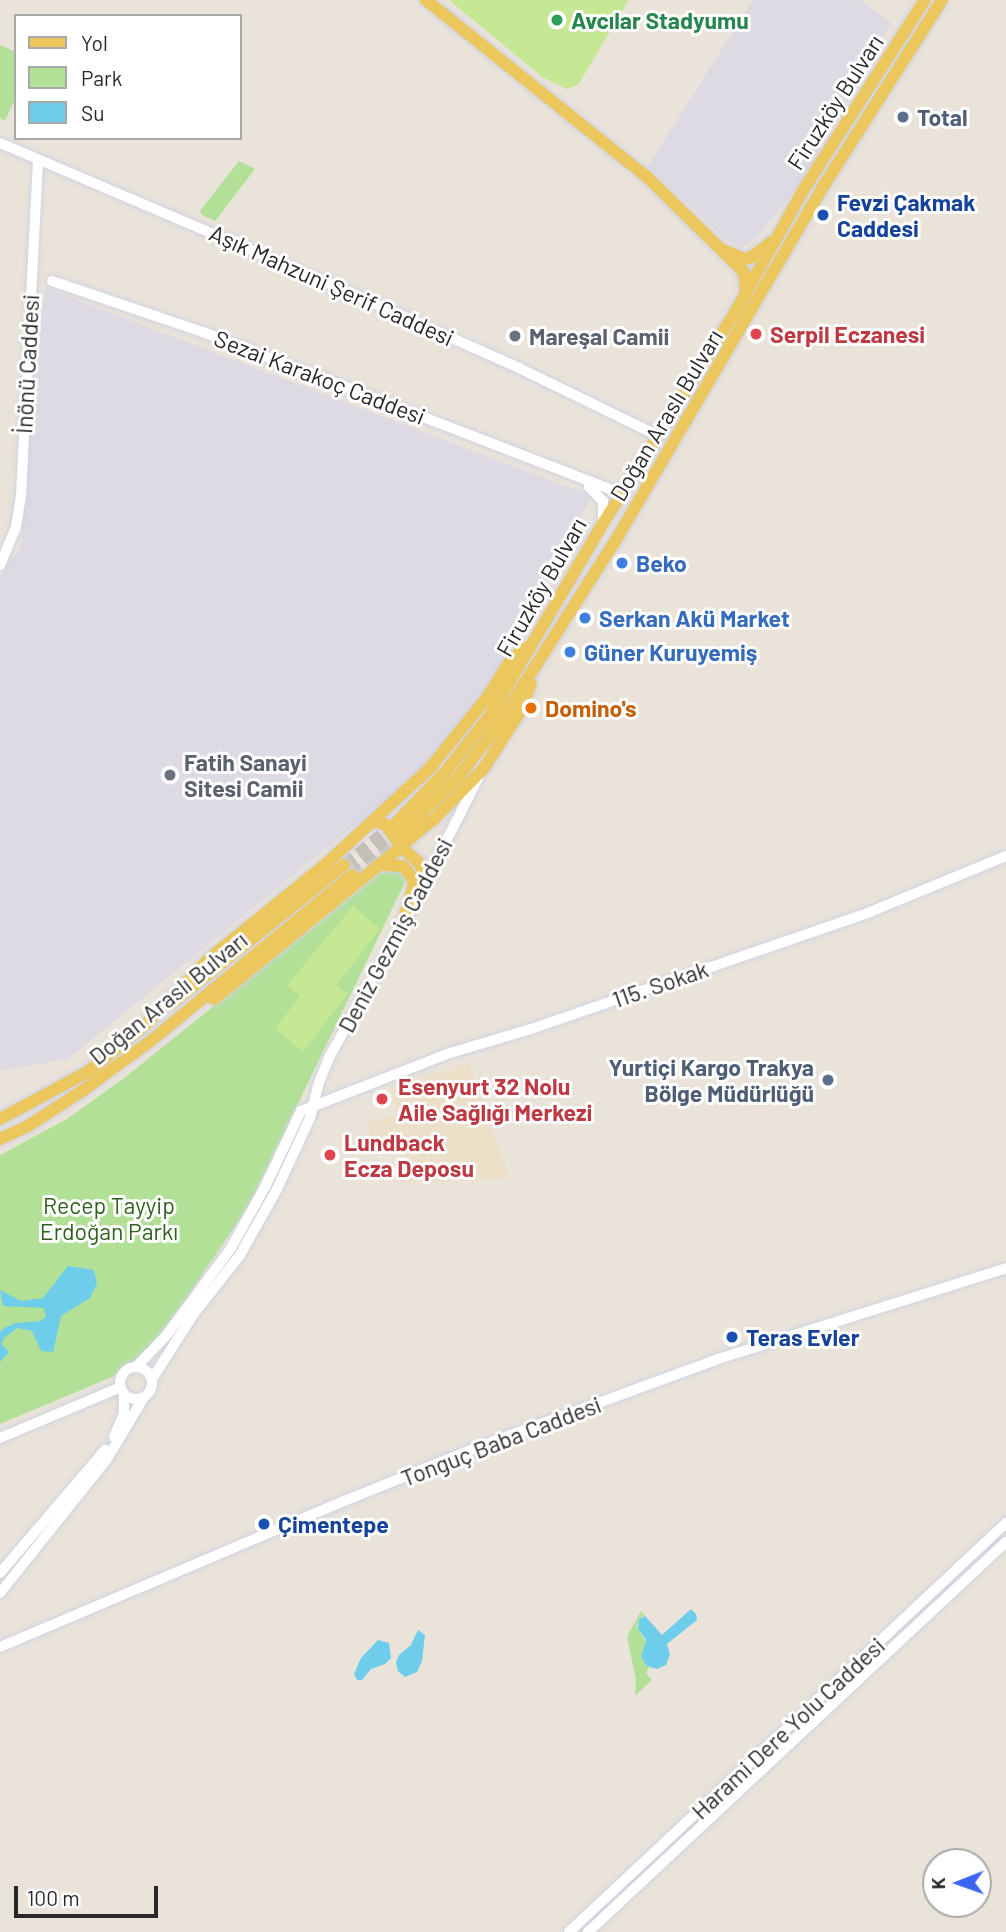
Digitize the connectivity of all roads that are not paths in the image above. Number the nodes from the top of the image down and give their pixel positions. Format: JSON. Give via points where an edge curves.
{"nodes":[{"id":1,"x":426,"y":0,"type":"edge"},
{"id":2,"x":925,"y":0,"type":"edge"},
{"id":3,"x":942,"y":0,"type":"edge"},
{"id":4,"x":0,"y":143,"type":"edge"},
{"id":5,"x":38,"y":159,"type":"junction"},
{"id":6,"x":776,"y":239,"type":"junction"},
{"id":7,"x":714,"y":244,"type":"junction"},
{"id":8,"x":52,"y":281,"type":"dead end"},
{"id":9,"x":746,"y":295,"type":"junction"},
{"id":10,"x":659,"y":436,"type":"junction"},
{"id":11,"x":585,"y":482,"type":"junction"},
{"id":12,"x":622,"y":494,"type":"junction"},
{"id":13,"x":603,"y":523,"type":"junction"},
{"id":14,"x":0,"y":565,"type":"edge"},
{"id":15,"x":533,"y":640,"type":"junction"},
{"id":16,"x":547,"y":648,"type":"junction"},
{"id":17,"x":484,"y":768,"type":"junction"},
{"id":18,"x":373,"y":821,"type":"junction"},
{"id":19,"x":400,"y":837,"type":"junction"},
{"id":20,"x":345,"y":844,"type":"junction"},
{"id":21,"x":1006,"y":856,"type":"edge"},
{"id":22,"x":383,"y":865,"type":"junction"},
{"id":23,"x":370,"y":873,"type":"junction"},
{"id":24,"x":424,"y":885,"type":"junction"},
{"id":25,"x":402,"y":924,"type":"junction"},
{"id":26,"x":145,"y":1026,"type":"junction"},
{"id":27,"x":152,"y":1040,"type":"junction"},
{"id":28,"x":312,"y":1105,"type":"junction"},
{"id":29,"x":0,"y":1119,"type":"edge"},
{"id":30,"x":0,"y":1139,"type":"edge"},
{"id":31,"x":1006,"y":1268,"type":"edge"},
{"id":32,"x":137,"y":1366,"type":"junction"},
{"id":33,"x":152,"y":1379,"type":"junction"},
{"id":34,"x":122,"y":1390,"type":"junction"},
{"id":35,"x":144,"y":1397,"type":"junction"},
{"id":36,"x":0,"y":1438,"type":"edge"},
{"id":37,"x":1006,"y":1523,"type":"edge"},
{"id":38,"x":1006,"y":1542,"type":"edge"},
{"id":39,"x":0,"y":1573,"type":"edge"},
{"id":40,"x":939,"y":1587,"type":"junction"},
{"id":41,"x":0,"y":1593,"type":"edge"},
{"id":42,"x":948,"y":1598,"type":"junction"},
{"id":43,"x":3,"y":1645,"type":"edge"},
{"id":44,"x":855,"y":1665,"type":"junction"},
{"id":45,"x":863,"y":1675,"type":"junction"},
{"id":46,"x":707,"y":1803,"type":"junction"},
{"id":47,"x":716,"y":1813,"type":"junction"},
{"id":48,"x":569,"y":1932,"type":"edge"},
{"id":49,"x":588,"y":1932,"type":"edge"}],
"edges":[{"from":1,"to":7,"type":"main road","via":[[646,176]]},
{"from":2,"to":6,"type":"main road","name":"Firuzköy Bulvarı","via":[[852,110]]},
{"from":3,"to":16,"type":"main road","name":"Doğan Araslı Bulvarı","via":[[861,125],[717,372]]},
{"from":4,"to":5,"type":"street","name":"Aşık Mahzuni Şerif Caddesi"},
{"from":5,"to":10,"type":"street","name":"Aşık Mahzuni Şerif Caddesi","via":[[332,284]]},
{"from":5,"to":14,"type":"street","name":"İnönü Caddesi","via":[[21,496],[16,527]]},
{"from":6,"to":7,"type":"main road","via":[[744,259]]},
{"from":6,"to":9,"type":"main road","name":"Firuzköy Bulvarı"},
{"from":7,"to":9,"type":"main road","via":[[744,272]]},
{"from":8,"to":11,"type":"street","name":"Sezai Karakoç Caddesi","via":[[216,337]]},
{"from":9,"to":10,"type":"main road","name":"Firuzköy Bulvarı"},
{"from":10,"to":12,"type":"main road","name":"Firuzköy Bulvarı"},
{"from":11,"to":12,"type":"street","name":"Sezai Karakoç Caddesi"},
{"from":11,"to":13,"type":"street","via":[[603,501]]},
{"from":12,"to":13,"type":"main road","name":"Firuzköy Bulvarı"},
{"from":13,"to":15,"type":"main road","name":"Firuzköy Bulvarı"},
{"from":15,"to":18,"type":"main road","via":[[510,661],[430,768]]},
{"from":15,"to":19,"type":"main road","name":"Firuzköy Bulvarı","via":[[489,717]]},
{"from":16,"to":17,"type":"main road","via":[[520,712]]},
{"from":16,"to":19,"type":"main road","name":"Doğan Araslı Bulvarı","via":[[478,754]]},
{"from":17,"to":19,"type":"main road","via":[[435,818]]},
{"from":17,"to":24,"type":"street","name":"Deniz Gezmiş Caddesi"},
{"from":18,"to":19,"type":"main road"},
{"from":18,"to":20,"type":"main road"},
{"from":19,"to":22,"type":"main road"},
{"from":19,"to":24,"type":"main road","via":[[422,867]]},
{"from":20,"to":23,"type":"main road","via":[[348,865]]},
{"from":20,"to":26,"type":"main road","via":[[209,958]]},
{"from":21,"to":28,"type":"street","name":"115. Sokak","via":[[851,919],[450,1053]]},
{"from":22,"to":23,"type":"main road"},
{"from":22,"to":25,"type":"main road","via":[[403,866],[412,877],[414,885]]},
{"from":23,"to":27,"type":"main road","via":[[229,989]]},
{"from":24,"to":25,"type":"street","name":"Deniz Gezmiş Caddesi"},
{"from":25,"to":28,"type":"street","name":"Deniz Gezmiş Caddesi","via":[[330,1056]]},
{"from":26,"to":27,"type":"main road","name":"Doğan Araslı Bulvarı","via":[[348,870]]},
{"from":26,"to":29,"type":"main road","name":"Doğan Araslı Bulvarı","via":[[89,1071]]},
{"from":27,"to":30,"type":"main road","name":"Doğan Araslı Bulvarı","via":[[85,1089]]},
{"from":28,"to":32,"type":"street","name":"Deniz Gezmiş Caddesi","via":[[301,1111],[230,1248],[166,1336]]},
{"from":28,"to":33,"type":"street","name":"Deniz Gezmiş Caddesi","via":[[277,1189],[240,1255],[193,1315]]},
{"from":31,"to":43,"type":"street","name":"Tonguç Baba Caddesi","via":[[718,1359],[478,1447]]},
{"from":32,"to":33,"type":"street"},
{"from":32,"to":34,"type":"street","via":[[123,1373]]},
{"from":33,"to":35,"type":"street"},
{"from":34,"to":35,"type":"street","via":[[133,1399]]},
{"from":34,"to":36,"type":"street"},
{"from":34,"to":39,"type":"street","via":[[120,1425],[101,1456]]},
{"from":35,"to":41,"type":"street","via":[[107,1460]]},
{"from":37,"to":40,"type":"street","name":"Harami Dere Yolu Caddesi"},
{"from":38,"to":42,"type":"street","name":"Harami Dere Yolu Caddesi"},
{"from":40,"to":42,"type":"street"},
{"from":40,"to":44,"type":"street","name":"Harami Dere Yolu Caddesi"},
{"from":42,"to":45,"type":"street","name":"Harami Dere Yolu Caddesi"},
{"from":44,"to":45,"type":"street"},
{"from":44,"to":46,"type":"street","name":"Harami Dere Yolu Caddesi"},
{"from":45,"to":47,"type":"street","name":"Harami Dere Yolu Caddesi"},
{"from":46,"to":47,"type":"street"},
{"from":46,"to":48,"type":"street","name":"Harami Dere Yolu Caddesi"},
{"from":47,"to":49,"type":"street","name":"Harami Dere Yolu Caddesi"}]}
